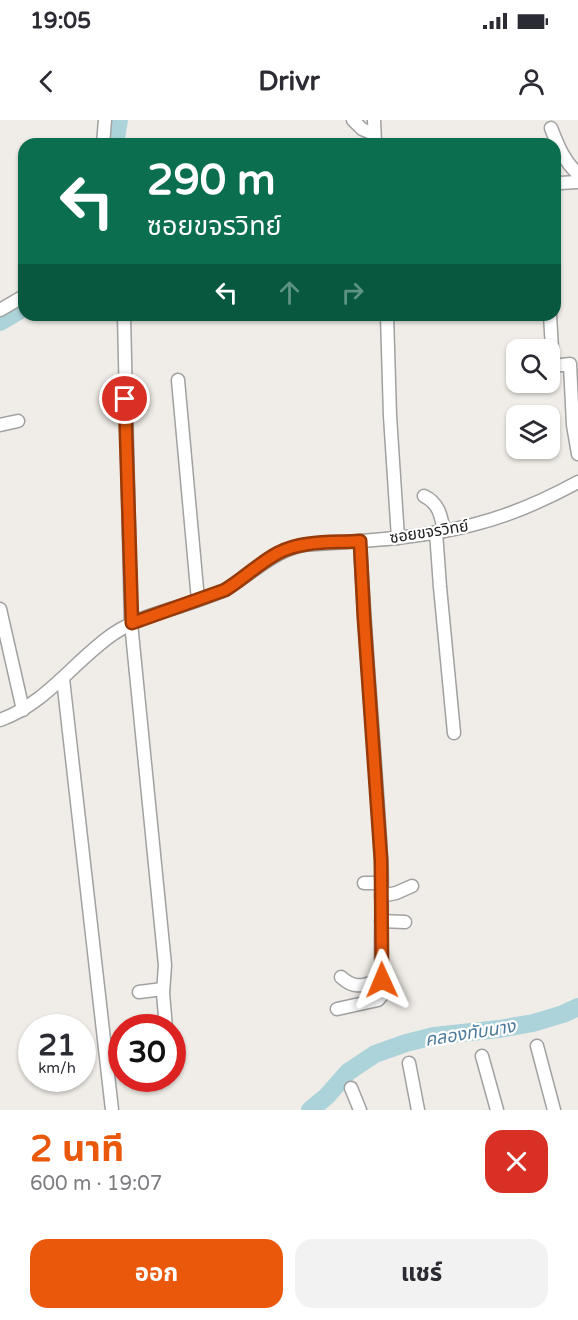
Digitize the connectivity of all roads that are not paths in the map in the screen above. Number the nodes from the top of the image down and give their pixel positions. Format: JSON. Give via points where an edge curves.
{"nodes":[{"id":1,"x":105,"y":120,"type":"edge"},
{"id":2,"x":353,"y":120,"type":"edge"},
{"id":3,"x":374,"y":120,"type":"edge"},
{"id":4,"x":550,"y":128,"type":"dead end"},
{"id":5,"x":104,"y":138,"type":"edge"},
{"id":6,"x":374,"y":138,"type":"edge"},
{"id":7,"x":375,"y":138,"type":"edge"},
{"id":8,"x":554,"y":138,"type":"edge"},
{"id":9,"x":561,"y":153,"type":"edge"},
{"id":10,"x":578,"y":174,"type":"edge"},
{"id":11,"x":578,"y":182,"type":"edge"},
{"id":12,"x":561,"y":183,"type":"edge"},
{"id":13,"x":18,"y":300,"type":"edge"},
{"id":14,"x":0,"y":310,"type":"edge"},
{"id":15,"x":124,"y":321,"type":"edge"},
{"id":16,"x":387,"y":321,"type":"edge"},
{"id":17,"x":550,"y":321,"type":"edge"},
{"id":18,"x":178,"y":380,"type":"dead end"},
{"id":19,"x":18,"y":421,"type":"dead end"},
{"id":20,"x":0,"y":425,"type":"edge"},
{"id":21,"x":578,"y":454,"type":"edge"},
{"id":22,"x":578,"y":482,"type":"edge"},
{"id":23,"x":424,"y":496,"type":"dead end"},
{"id":24,"x":440,"y":532,"type":"junction"},
{"id":25,"x":398,"y":538,"type":"junction"},
{"id":26,"x":360,"y":541,"type":"junction"},
{"id":27,"x":198,"y":600,"type":"junction"},
{"id":28,"x":0,"y":609,"type":"edge"},
{"id":29,"x":132,"y":623,"type":"junction"},
{"id":30,"x":63,"y":679,"type":"junction"},
{"id":31,"x":23,"y":710,"type":"junction"},
{"id":32,"x":0,"y":720,"type":"edge"},
{"id":33,"x":454,"y":733,"type":"dead end"},
{"id":34,"x":363,"y":883,"type":"dead end"},
{"id":35,"x":381,"y":883,"type":"junction"},
{"id":36,"x":412,"y":886,"type":"dead end"},
{"id":37,"x":381,"y":896,"type":"junction"},
{"id":38,"x":381,"y":921,"type":"junction"},
{"id":39,"x":405,"y":922,"type":"dead end"},
{"id":40,"x":341,"y":977,"type":"dead end"},
{"id":41,"x":382,"y":980,"type":"junction"},
{"id":42,"x":163,"y":989,"type":"junction"},
{"id":43,"x":139,"y":992,"type":"dead end"},
{"id":44,"x":337,"y":1009,"type":"dead end"},
{"id":45,"x":165,"y":1014,"type":"edge"},
{"id":46,"x":537,"y":1046,"type":"dead end"},
{"id":47,"x":482,"y":1056,"type":"dead end"},
{"id":48,"x":409,"y":1063,"type":"dead end"},
{"id":49,"x":351,"y":1088,"type":"dead end"},
{"id":50,"x":112,"y":1110,"type":"edge"},
{"id":51,"x":360,"y":1110,"type":"edge"},
{"id":52,"x":418,"y":1110,"type":"edge"},
{"id":53,"x":496,"y":1110,"type":"edge"},
{"id":54,"x":554,"y":1110,"type":"edge"}],
"edges":[{"from":1,"to":5,"type":"street"},
{"from":2,"to":6,"type":"street"},
{"from":3,"to":7,"type":"street"},
{"from":4,"to":8,"type":"street"},
{"from":9,"to":10,"type":"street"},
{"from":11,"to":12,"type":"street"},
{"from":13,"to":14,"type":"street"},
{"from":15,"to":29,"type":"street"},
{"from":16,"to":25,"type":"street"},
{"from":17,"to":21,"type":"street","via":[[553,366],[570,364]]},
{"from":18,"to":27,"type":"street"},
{"from":19,"to":20,"type":"street"},
{"from":22,"to":24,"type":"street","name":"ซอยขจรวิทย์","via":[[521,509]]},
{"from":23,"to":24,"type":"street","via":[[432,499],[440,512]]},
{"from":24,"to":25,"type":"street","name":"ซอยขจรวิทย์"},
{"from":24,"to":33,"type":"street","via":[[440,587]]},
{"from":25,"to":26,"type":"street","name":"ซอยขจรวิทย์"},
{"from":26,"to":27,"type":"street","name":"ซอยขจรวิทย์","via":[[291,548],[225,590]]},
{"from":26,"to":35,"type":"street"},
{"from":27,"to":29,"type":"street","name":"ซอยขจรวิทย์"},
{"from":28,"to":31,"type":"street"},
{"from":29,"to":30,"type":"street","name":"ซอยขจรวิทย์","via":[[98,645]]},
{"from":29,"to":42,"type":"street","via":[[165,965]]},
{"from":30,"to":31,"type":"street","name":"ซอยขจรวิทย์"},
{"from":30,"to":50,"type":"street"},
{"from":31,"to":32,"type":"street","name":"ซอยขจรวิทย์"},
{"from":34,"to":35,"type":"street"},
{"from":35,"to":37,"type":"street"},
{"from":36,"to":37,"type":"street"},
{"from":37,"to":38,"type":"street"},
{"from":38,"to":39,"type":"street"},
{"from":38,"to":41,"type":"street"},
{"from":40,"to":41,"type":"street","via":[[356,986]]},
{"from":41,"to":44,"type":"street","via":[[383,994],[378,1000]]},
{"from":42,"to":43,"type":"street"},
{"from":42,"to":45,"type":"street"},
{"from":46,"to":54,"type":"street"},
{"from":47,"to":53,"type":"street"},
{"from":48,"to":52,"type":"street"},
{"from":49,"to":51,"type":"street"}]}
